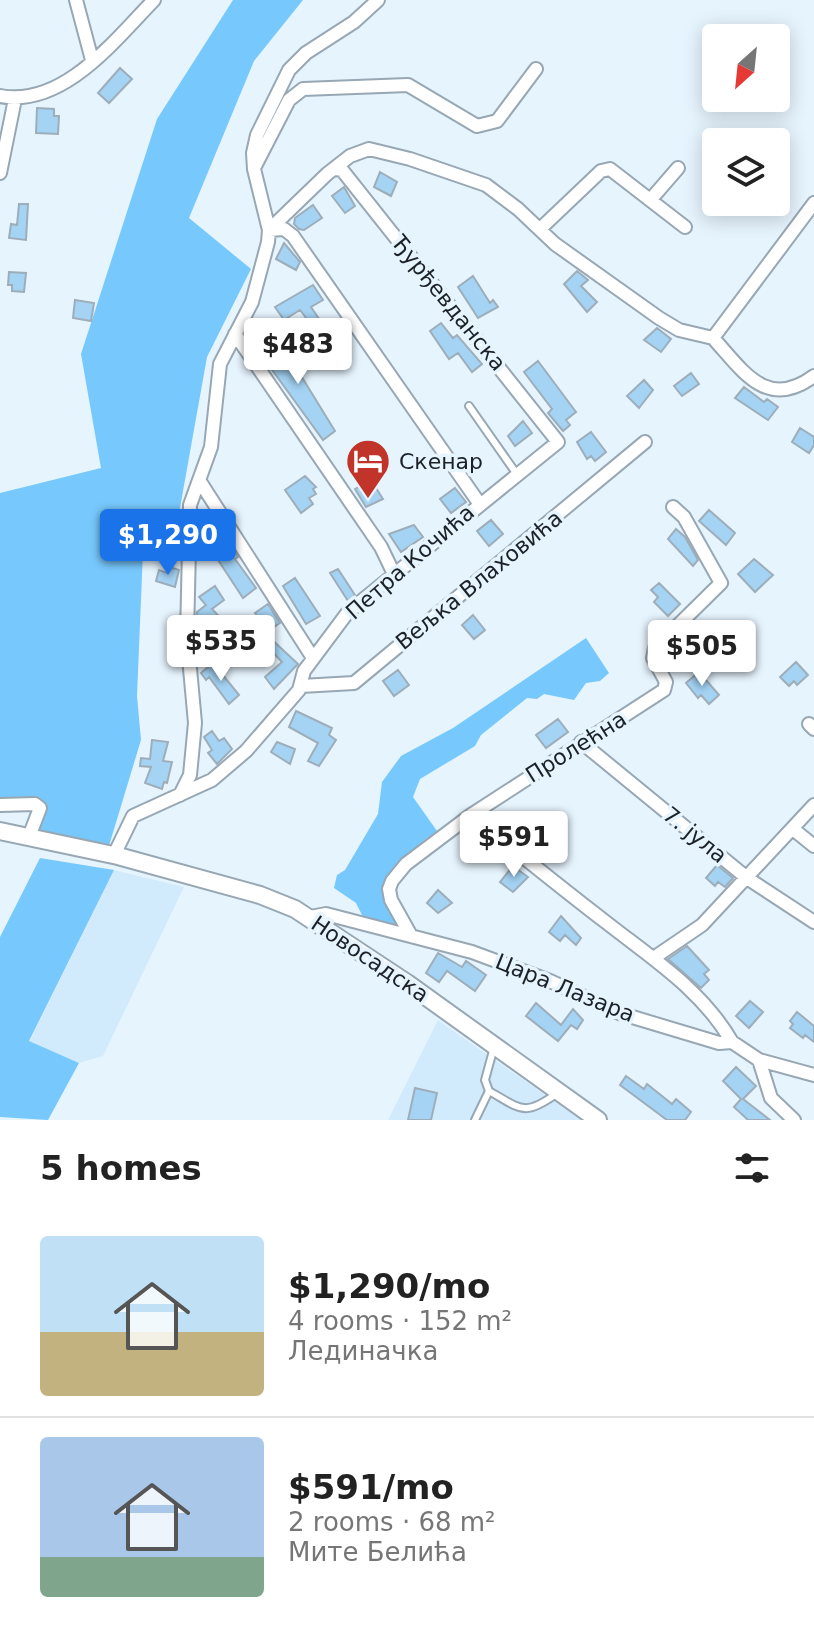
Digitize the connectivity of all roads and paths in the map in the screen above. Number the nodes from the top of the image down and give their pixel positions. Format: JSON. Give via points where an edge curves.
{"nodes":[{"id":1,"x":76,"y":0,"type":"edge"},
{"id":2,"x":154,"y":0,"type":"edge"},
{"id":3,"x":378,"y":0,"type":"edge"},
{"id":4,"x":92,"y":60,"type":"junction"},
{"id":5,"x":536,"y":69,"type":"dead end"},
{"id":6,"x":0,"y":96,"type":"edge"},
{"id":7,"x":15,"y":99,"type":"junction"},
{"id":8,"x":678,"y":168,"type":"dead end"},
{"id":9,"x":254,"y":169,"type":"junction"},
{"id":10,"x":336,"y":169,"type":"junction"},
{"id":11,"x":0,"y":173,"type":"edge"},
{"id":12,"x":652,"y":198,"type":"junction"},
{"id":13,"x":814,"y":203,"type":"edge"},
{"id":14,"x":685,"y":227,"type":"dead end"},
{"id":15,"x":540,"y":229,"type":"junction"},
{"id":16,"x":269,"y":230,"type":"junction"},
{"id":17,"x":235,"y":334,"type":"junction"},
{"id":18,"x":713,"y":338,"type":"junction"},
{"id":19,"x":814,"y":376,"type":"edge"},
{"id":20,"x":469,"y":406,"type":"dead end"},
{"id":21,"x":558,"y":442,"type":"joint"},
{"id":22,"x":645,"y":442,"type":"dead end"},
{"id":23,"x":516,"y":473,"type":"junction"},
{"id":24,"x":199,"y":480,"type":"junction"},
{"id":25,"x":479,"y":503,"type":"junction"},
{"id":26,"x":673,"y":507,"type":"dead end"},
{"id":27,"x":393,"y":572,"type":"junction"},
{"id":28,"x":187,"y":621,"type":"junction"},
{"id":29,"x":313,"y":658,"type":"junction"},
{"id":30,"x":221,"y":664,"type":"dead end"},
{"id":31,"x":301,"y":686,"type":"junction"},
{"id":32,"x":581,"y":742,"type":"junction"},
{"id":33,"x":180,"y":795,"type":"junction"},
{"id":34,"x":0,"y":805,"type":"edge"},
{"id":35,"x":814,"y":805,"type":"edge"},
{"id":36,"x":471,"y":815,"type":"junction"},
{"id":37,"x":793,"y":829,"type":"junction"},
{"id":38,"x":0,"y":831,"type":"edge"},
{"id":39,"x":29,"y":837,"type":"junction"},
{"id":40,"x":814,"y":846,"type":"edge"},
{"id":41,"x":114,"y":855,"type":"junction"},
{"id":42,"x":747,"y":878,"type":"junction"},
{"id":43,"x":310,"y":917,"type":"junction"},
{"id":44,"x":814,"y":922,"type":"edge"},
{"id":45,"x":410,"y":934,"type":"junction"},
{"id":46,"x":655,"y":957,"type":"junction"},
{"id":47,"x":732,"y":1042,"type":"junction"},
{"id":48,"x":494,"y":1047,"type":"junction"},
{"id":49,"x":759,"y":1060,"type":"junction"},
{"id":50,"x":814,"y":1075,"type":"edge"},
{"id":51,"x":489,"y":1091,"type":"junction"},
{"id":52,"x":557,"y":1093,"type":"junction"},
{"id":53,"x":523,"y":1110,"type":"junction"},
{"id":54,"x":475,"y":1120,"type":"edge"},
{"id":55,"x":518,"y":1120,"type":"edge"},
{"id":56,"x":598,"y":1120,"type":"edge"},
{"id":57,"x":794,"y":1120,"type":"edge"}],
"edges":[{"from":1,"to":4,"type":"street"},
{"from":2,"to":4,"type":"street"},
{"from":3,"to":9,"type":"street","via":[[289,70],[257,135]]},
{"from":4,"to":7,"type":"street","via":[[68,81]]},
{"from":5,"to":9,"type":"street","via":[[497,121],[487,126],[477,126],[408,85],[303,89],[289,100]]},
{"from":6,"to":7,"type":"street"},
{"from":7,"to":11,"type":"street"},
{"from":8,"to":12,"type":"street"},
{"from":9,"to":16,"type":"street"},
{"from":10,"to":15,"type":"street","via":[[369,149],[410,159],[486,185]]},
{"from":10,"to":16,"type":"street"},
{"from":10,"to":21,"type":"street","name":"Ђурђевданска","via":[[342,170]]},
{"from":12,"to":14,"type":"street"},
{"from":12,"to":15,"type":"street","via":[[610,169],[601,171]]},
{"from":13,"to":18,"type":"street"},
{"from":15,"to":18,"type":"street","via":[[659,318],[679,330]]},
{"from":16,"to":17,"type":"street","via":[[252,302]]},
{"from":16,"to":25,"type":"street","via":[[284,229],[293,236]]},
{"from":17,"to":24,"type":"street","via":[[220,364],[211,447]]},
{"from":17,"to":27,"type":"street"},
{"from":18,"to":19,"type":"street","via":[[745,375],[771,389],[795,389]]},
{"from":20,"to":23,"type":"lane"},
{"from":21,"to":23,"type":"street","name":"Петра Кочића"},
{"from":22,"to":31,"type":"street","name":"Вељка Влаховића","via":[[354,683]]},
{"from":23,"to":25,"type":"street","name":"Петра Кочића"},
{"from":24,"to":28,"type":"street","via":[[189,512]]},
{"from":24,"to":29,"type":"street"},
{"from":25,"to":27,"type":"street","name":"Петра Кочића"},
{"from":26,"to":32,"type":"street","name":"Пролећна","via":[[684,517],[720,586],[655,648],[653,658],[666,682],[662,693]]},
{"from":27,"to":29,"type":"street","name":"Петра Кочића","via":[[348,612]]},
{"from":28,"to":30,"type":"lane"},
{"from":28,"to":33,"type":"street","via":[[195,723],[190,775]]},
{"from":29,"to":31,"type":"street","name":"Петра Кочића"},
{"from":31,"to":33,"type":"street","name":"Петра Кочића","via":[[237,759],[212,780]]},
{"from":32,"to":36,"type":"street","name":"Пролећна"},
{"from":32,"to":42,"type":"street","name":"7. јула"},
{"from":33,"to":41,"type":"street","name":"Петра Кочића","via":[[133,816]]},
{"from":34,"to":39,"type":"street","via":[[40,808]]},
{"from":35,"to":37,"type":"street"},
{"from":36,"to":45,"type":"street","name":"Пролећна","via":[[422,850],[392,881],[391,900]]},
{"from":36,"to":46,"type":"street"},
{"from":37,"to":40,"type":"street"},
{"from":37,"to":42,"type":"street"},
{"from":38,"to":39,"type":"main road","name":"Новосадска"},
{"from":39,"to":41,"type":"main road","name":"Новосадска"},
{"from":41,"to":43,"type":"main road","name":"Новосадска","via":[[260,895]]},
{"from":42,"to":44,"type":"street","name":"7. јула"},
{"from":42,"to":46,"type":"street","via":[[702,925]]},
{"from":43,"to":45,"type":"street","name":"Цара Лазара","via":[[327,914]]},
{"from":43,"to":48,"type":"main road","name":"Новосадска"},
{"from":45,"to":47,"type":"street","name":"Цара Лазара","via":[[550,981],[619,1013],[719,1043]]},
{"from":46,"to":47,"type":"street","via":[[710,1010]]},
{"from":47,"to":49,"type":"street","name":"Цара Лазара"},
{"from":48,"to":51,"type":"lane","via":[[485,1080]]},
{"from":48,"to":52,"type":"main road","name":"Новосадска"},
{"from":49,"to":50,"type":"street","name":"Цара Лазара"},
{"from":49,"to":57,"type":"street","via":[[771,1098]]},
{"from":51,"to":53,"type":"lane"},
{"from":51,"to":54,"type":"lane"},
{"from":52,"to":53,"type":"lane","via":[[536,1108]]},
{"from":52,"to":56,"type":"main road","name":"Новосадска"},
{"from":53,"to":55,"type":"lane"}]}
